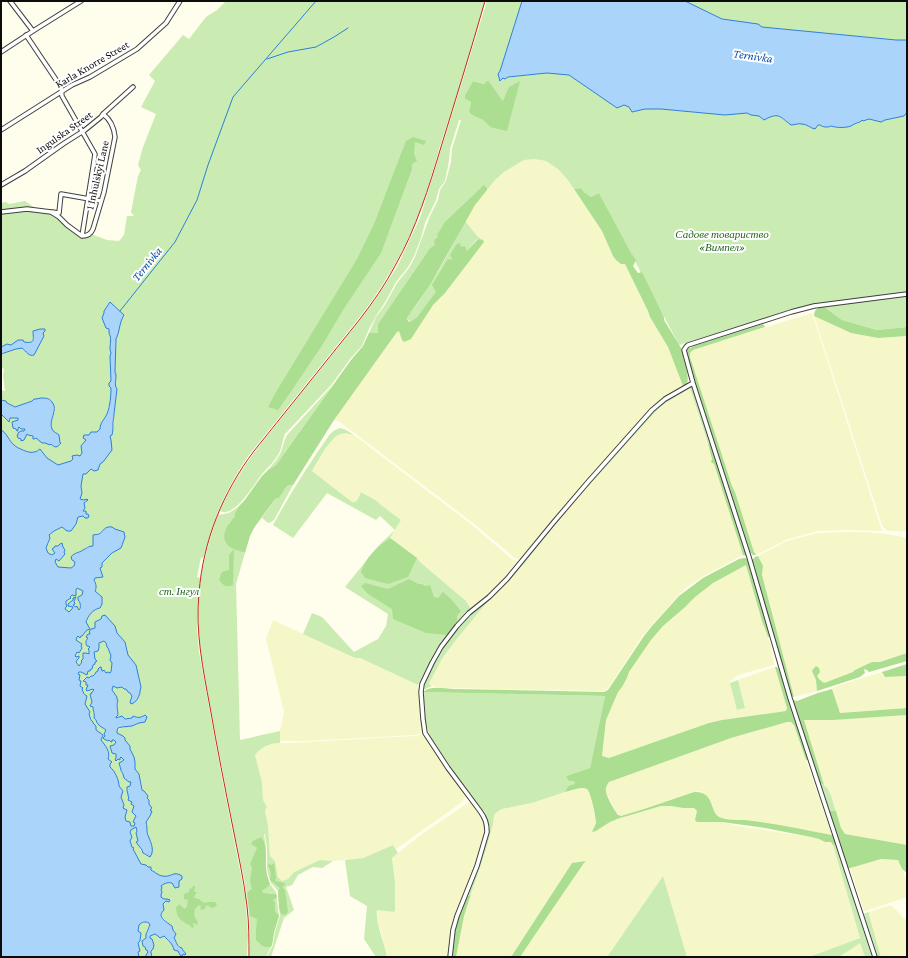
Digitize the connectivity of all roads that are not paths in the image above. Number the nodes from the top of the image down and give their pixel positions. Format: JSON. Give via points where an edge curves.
{"nodes":[{"id":1,"x":10,"y":1,"type":"edge"},
{"id":2,"x":81,"y":1,"type":"edge"},
{"id":3,"x":180,"y":1,"type":"edge"},
{"id":4,"x":33,"y":31,"type":"junction"},
{"id":5,"x":26,"y":35,"type":"junction"},
{"id":6,"x":1,"y":52,"type":"edge"},
{"id":7,"x":133,"y":87,"type":"dead end"},
{"id":8,"x":61,"y":92,"type":"junction"},
{"id":9,"x":103,"y":114,"type":"junction"},
{"id":10,"x":1,"y":130,"type":"edge"},
{"id":11,"x":82,"y":132,"type":"junction"},
{"id":12,"x":1,"y":185,"type":"edge"},
{"id":13,"x":88,"y":198,"type":"junction"},
{"id":14,"x":101,"y":201,"type":"junction"},
{"id":15,"x":1,"y":212,"type":"edge"},
{"id":16,"x":51,"y":212,"type":"junction"},
{"id":17,"x":82,"y":236,"type":"junction"},
{"id":18,"x":907,"y":294,"type":"edge"},
{"id":19,"x":693,"y":383,"type":"junction"},
{"id":20,"x":450,"y":957,"type":"edge"},
{"id":21,"x":875,"y":957,"type":"edge"}],
"edges":[{"from":1,"to":4,"type":"street"},
{"from":2,"to":4,"type":"street"},
{"from":3,"to":8,"type":"street","name":"Karla Knorre Street","via":[[166,23],[136,49]]},
{"from":4,"to":5,"type":"street"},
{"from":5,"to":6,"type":"street"},
{"from":5,"to":8,"type":"street","via":[[61,87]]},
{"from":7,"to":9,"type":"street","name":"Ingulska Street"},
{"from":8,"to":10,"type":"street","name":"Karla Knorre Street"},
{"from":8,"to":11,"type":"street"},
{"from":9,"to":11,"type":"street","name":"Ingulska Street"},
{"from":9,"to":14,"type":"street","name":"1 Inhulskyi Lane","via":[[113,124],[115,137]]},
{"from":11,"to":12,"type":"street","name":"Ingulska Street"},
{"from":11,"to":13,"type":"street","via":[[95,157]]},
{"from":13,"to":14,"type":"street"},
{"from":13,"to":16,"type":"street","via":[[61,194],[59,212]]},
{"from":13,"to":17,"type":"street"},
{"from":14,"to":17,"type":"street","name":"1 Inhulskyi Lane","via":[[91,234]]},
{"from":15,"to":16,"type":"street","via":[[27,209]]},
{"from":16,"to":17,"type":"street"},
{"from":18,"to":19,"type":"street","via":[[814,306],[688,345],[684,352]]},
{"from":19,"to":20,"type":"street","via":[[665,399],[652,410],[507,579],[457,626],[436,654],[423,681],[421,692],[425,733],[484,817],[487,827],[477,866],[453,930]]},
{"from":19,"to":21,"type":"street","via":[[749,557],[790,698]]}]}
